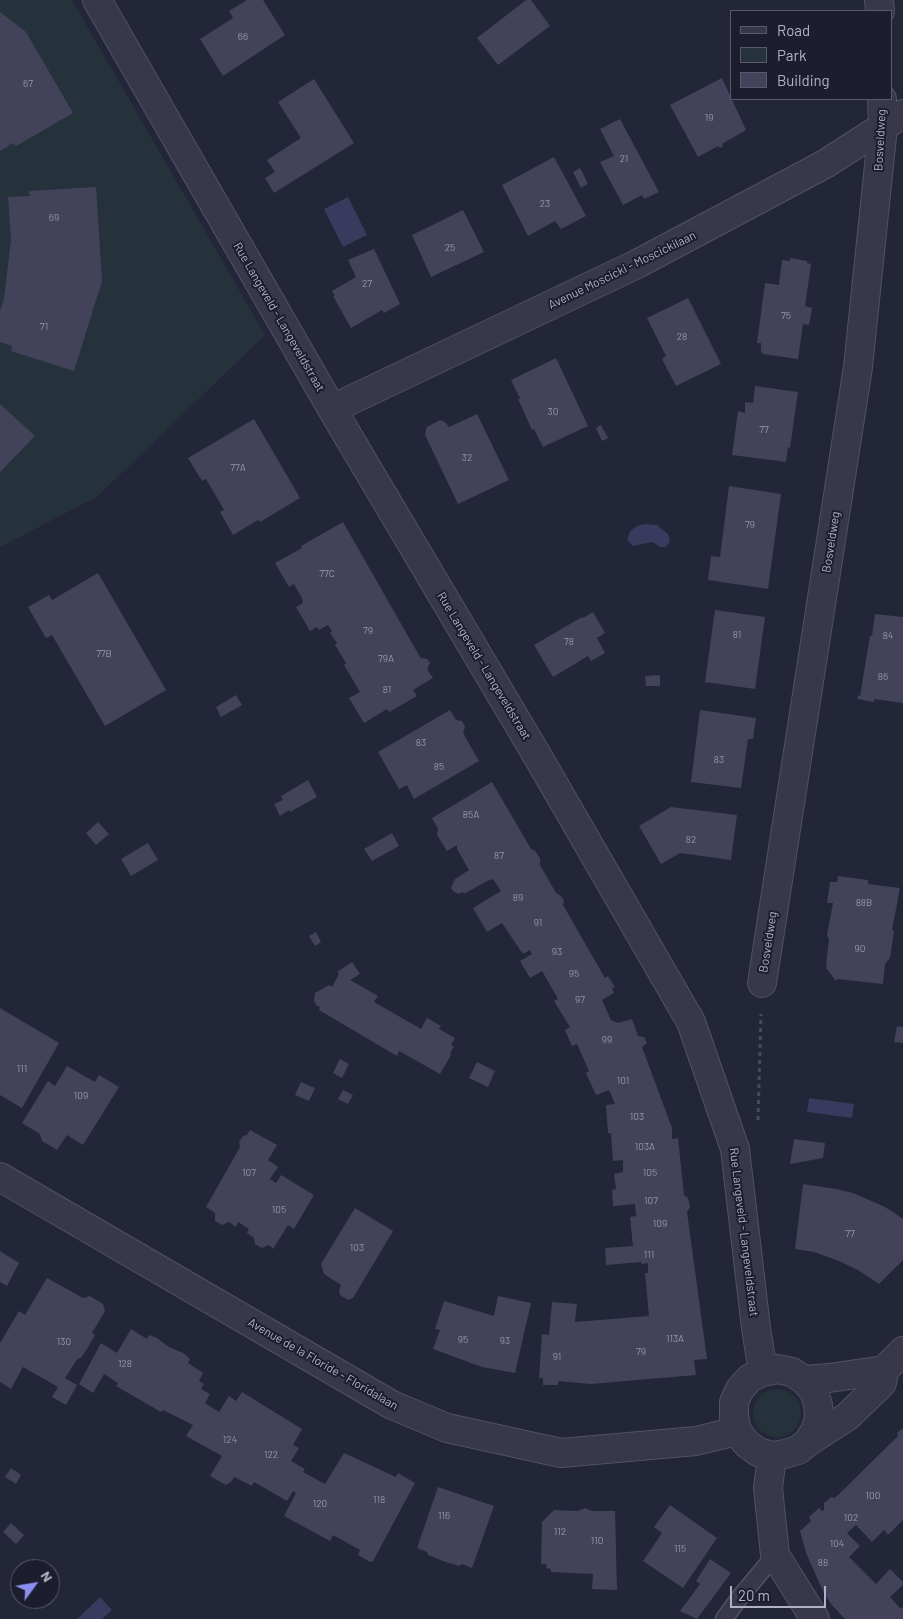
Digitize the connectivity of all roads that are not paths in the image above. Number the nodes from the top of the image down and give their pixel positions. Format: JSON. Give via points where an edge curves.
{"nodes":[{"id":1,"x":96,"y":0,"type":"edge"},
{"id":2,"x":883,"y":100,"type":"edge"},
{"id":3,"x":893,"y":120,"type":"edge"},
{"id":4,"x":332,"y":409,"type":"junction"},
{"id":5,"x":762,"y":982,"type":"road end"},
{"id":6,"x":0,"y":1177,"type":"edge"},
{"id":7,"x":903,"y":1351,"type":"edge"},
{"id":8,"x":884,"y":1370,"type":"junction"},
{"id":9,"x":763,"y":1372,"type":"junction"},
{"id":10,"x":804,"y":1380,"type":"junction"},
{"id":11,"x":737,"y":1431,"type":"junction"},
{"id":12,"x":808,"y":1442,"type":"junction"},
{"id":13,"x":772,"y":1456,"type":"junction"},
{"id":14,"x":775,"y":1555,"type":"junction"},
{"id":15,"x":724,"y":1619,"type":"edge"},
{"id":16,"x":815,"y":1619,"type":"edge"}],
"edges":[{"from":1,"to":4,"type":"street","name":"Rue Langeveld - Langeveldstraat"},
{"from":2,"to":3,"type":"street","name":"Bosveldweg"},
{"from":3,"to":4,"type":"street","name":"Avenue Moscicki - Moscickilaan","via":[[825,164],[637,264]]},
{"from":3,"to":5,"type":"street","name":"Bosveldweg","via":[[858,367]]},
{"from":4,"to":9,"type":"street","name":"Rue Langeveld - Langeveldstraat","via":[[691,1022],[735,1149]]},
{"from":6,"to":11,"type":"street","name":"Avenue de la Floride - Floridalaan","via":[[392,1405],[448,1428],[561,1452],[696,1441]]},
{"from":7,"to":8,"type":"street"},
{"from":8,"to":10,"type":"street"},
{"from":8,"to":12,"type":"street","via":[[882,1383],[848,1416]]},
{"from":9,"to":10,"type":"street","via":[[777,1369],[792,1372]]},
{"from":9,"to":11,"type":"street","via":[[750,1378],[734,1402]]},
{"from":10,"to":12,"type":"street","via":[[814,1391],[819,1418]]},
{"from":11,"to":13,"type":"street","via":[[758,1452]]},
{"from":12,"to":13,"type":"street","via":[[798,1450]]},
{"from":13,"to":14,"type":"street","via":[[768,1488]]},
{"from":14,"to":15,"type":"lane"},
{"from":14,"to":16,"type":"street"}]}
